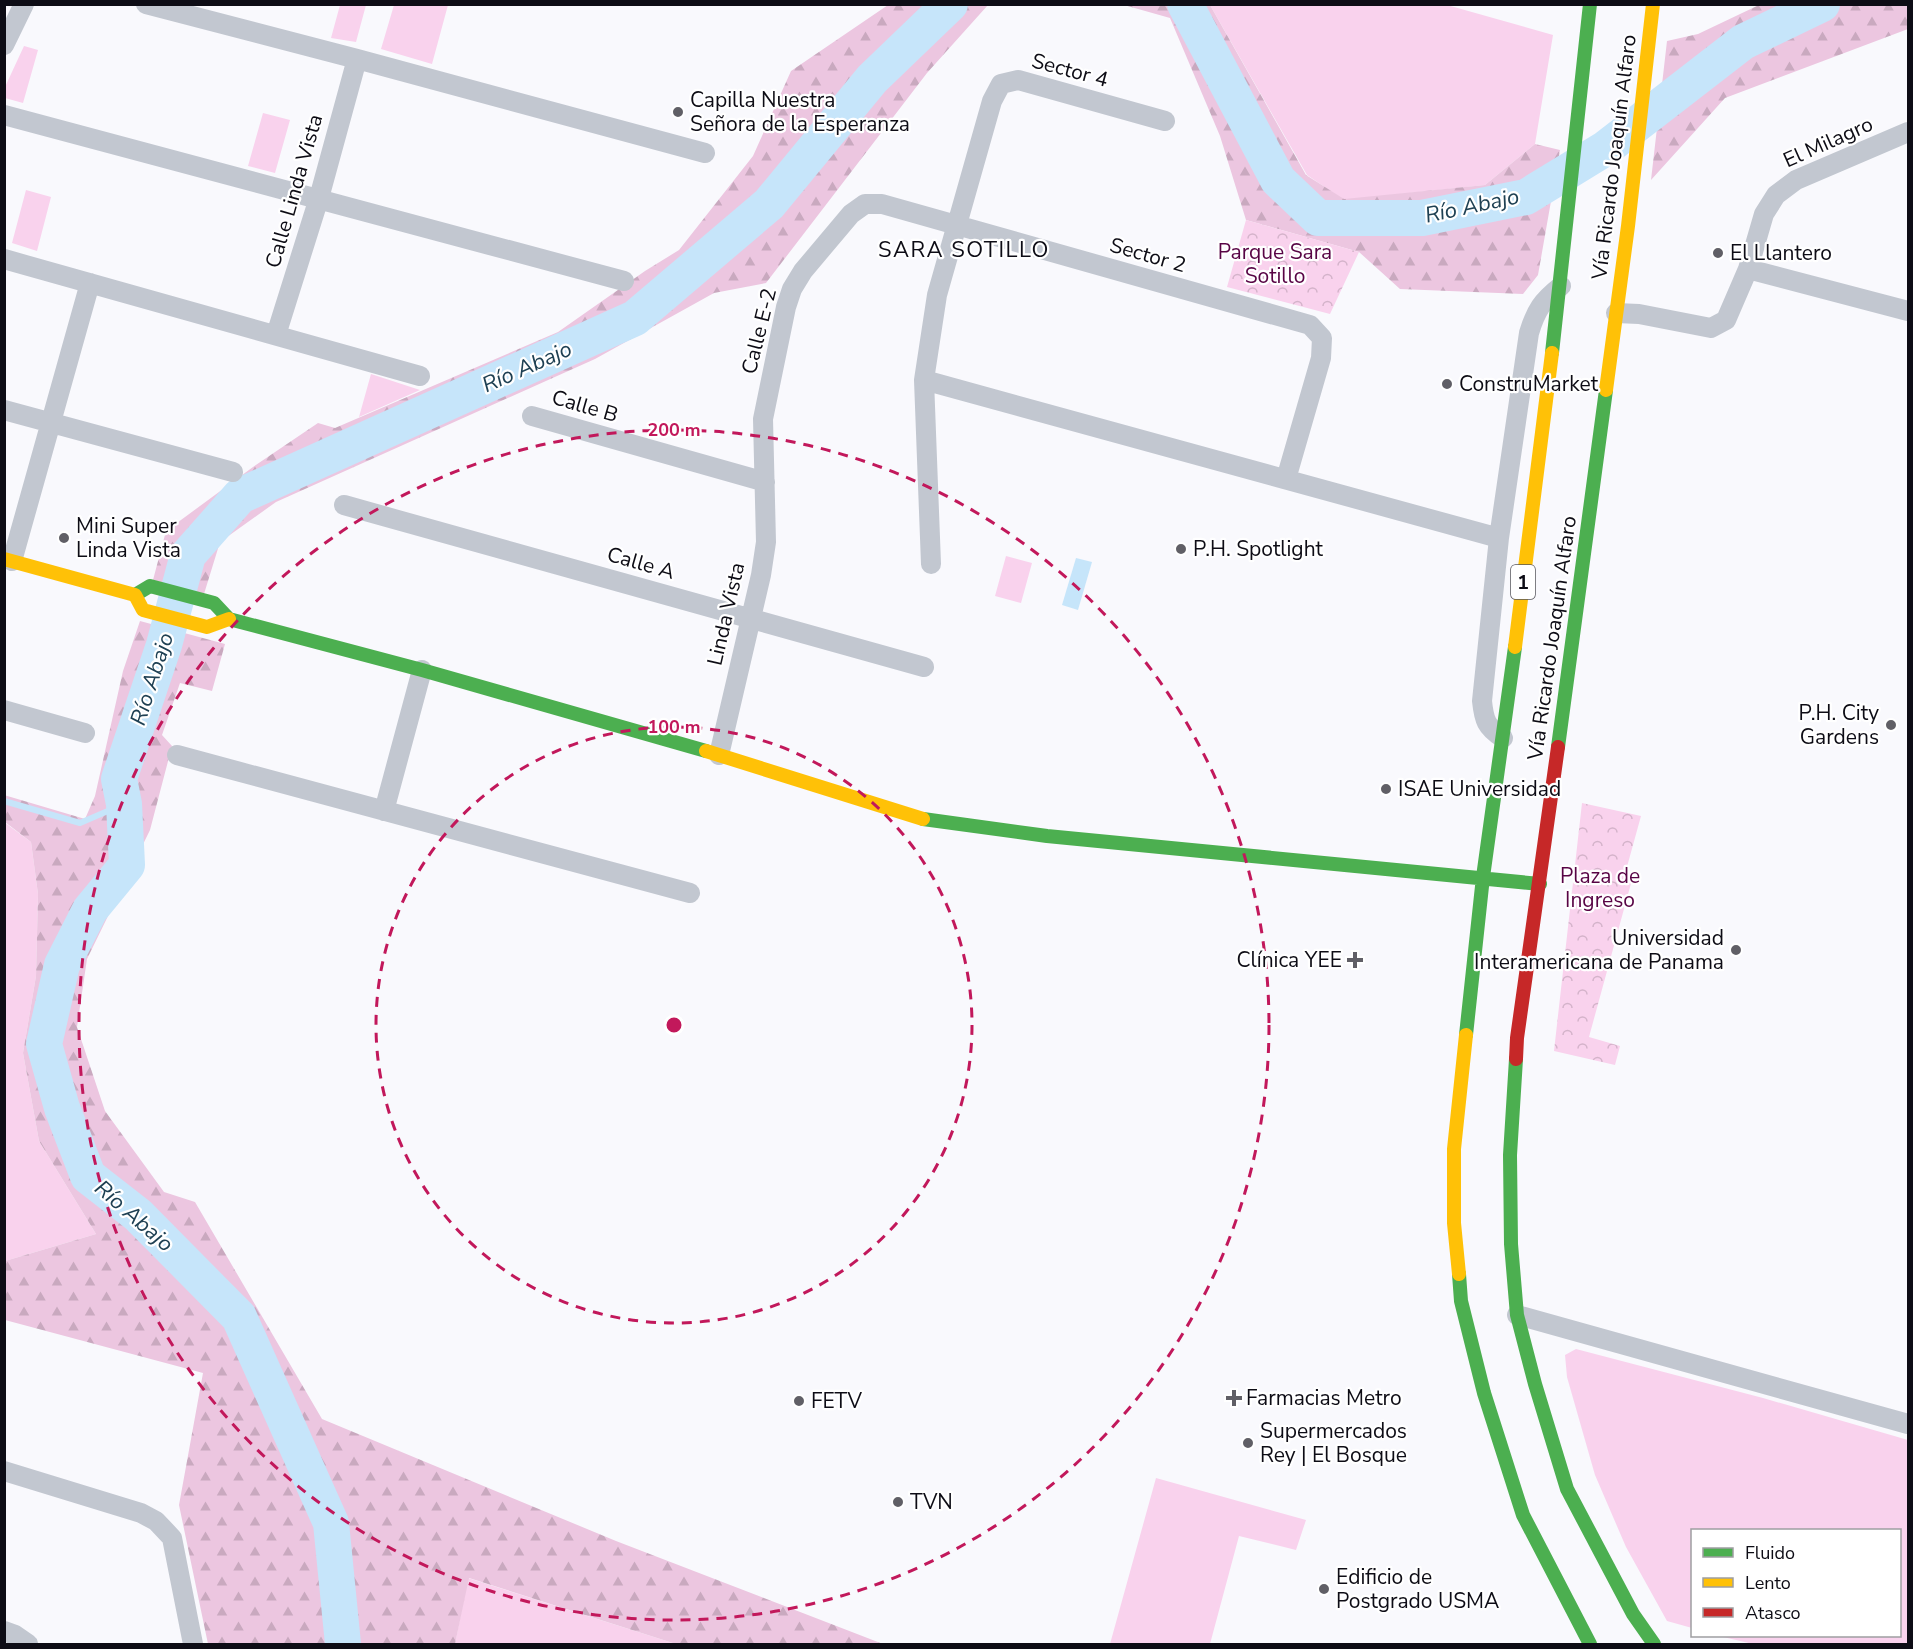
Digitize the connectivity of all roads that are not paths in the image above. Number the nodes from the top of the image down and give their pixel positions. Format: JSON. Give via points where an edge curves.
{"nodes":[{"id":1,"x":24,"y":4,"type":"edge"},
{"id":2,"x":146,"y":4,"type":"edge"},
{"id":3,"x":1590,"y":4,"type":"edge"},
{"id":4,"x":1653,"y":4,"type":"edge"},
{"id":5,"x":4,"y":45,"type":"edge"},
{"id":6,"x":357,"y":59,"type":"junction"},
{"id":7,"x":4,"y":115,"type":"edge"},
{"id":8,"x":1165,"y":121,"type":"dead end"},
{"id":9,"x":1908,"y":132,"type":"edge"},
{"id":10,"x":705,"y":153,"type":"dead end"},
{"id":11,"x":319,"y":198,"type":"junction"},
{"id":12,"x":956,"y":226,"type":"junction"},
{"id":13,"x":4,"y":259,"type":"edge"},
{"id":14,"x":1748,"y":269,"type":"junction"},
{"id":15,"x":624,"y":281,"type":"dead end"},
{"id":16,"x":90,"y":283,"type":"junction"},
{"id":17,"x":1561,"y":286,"type":"junction"},
{"id":18,"x":1908,"y":311,"type":"edge"},
{"id":19,"x":1616,"y":314,"type":"junction"},
{"id":20,"x":276,"y":336,"type":"junction"},
{"id":21,"x":420,"y":376,"type":"dead end"},
{"id":22,"x":924,"y":380,"type":"junction"},
{"id":23,"x":4,"y":410,"type":"edge"},
{"id":24,"x":532,"y":416,"type":"dead end"},
{"id":25,"x":51,"y":422,"type":"junction"},
{"id":26,"x":233,"y":472,"type":"dead end"},
{"id":27,"x":1286,"y":479,"type":"junction"},
{"id":28,"x":765,"y":482,"type":"junction"},
{"id":29,"x":344,"y":505,"type":"dead end"},
{"id":30,"x":1499,"y":538,"type":"junction"},
{"id":31,"x":8,"y":560,"type":"edge"},
{"id":32,"x":931,"y":564,"type":"dead end"},
{"id":33,"x":135,"y":595,"type":"junction"},
{"id":34,"x":750,"y":618,"type":"junction"},
{"id":35,"x":229,"y":619,"type":"junction"},
{"id":36,"x":924,"y":667,"type":"dead end"},
{"id":37,"x":422,"y":670,"type":"junction"},
{"id":38,"x":4,"y":710,"type":"edge"},
{"id":39,"x":85,"y":732,"type":"dead end"},
{"id":40,"x":1503,"y":738,"type":"junction"},
{"id":41,"x":177,"y":755,"type":"dead end"},
{"id":42,"x":719,"y":755,"type":"junction"},
{"id":43,"x":384,"y":811,"type":"junction"},
{"id":44,"x":1483,"y":877,"type":"junction"},
{"id":45,"x":1540,"y":884,"type":"junction"},
{"id":46,"x":690,"y":893,"type":"dead end"},
{"id":47,"x":1517,"y":1315,"type":"junction"},
{"id":48,"x":1908,"y":1424,"type":"edge"},
{"id":49,"x":4,"y":1471,"type":"edge"},
{"id":50,"x":4,"y":1631,"type":"edge"},
{"id":51,"x":28,"y":1644,"type":"edge"},
{"id":52,"x":193,"y":1644,"type":"edge"},
{"id":53,"x":1590,"y":1644,"type":"edge"},
{"id":54,"x":1654,"y":1644,"type":"edge"}],
"edges":[{"from":1,"to":5,"type":"street"},
{"from":2,"to":6,"type":"street"},
{"from":3,"to":17,"type":"main road","name":"Vía Ricardo Joaquín Alfaro","number":"1"},
{"from":4,"to":19,"type":"main road","name":"Vía Ricardo Joaquín Alfaro"},
{"from":6,"to":10,"type":"street"},
{"from":6,"to":11,"type":"street","name":"Calle Linda Vista"},
{"from":7,"to":11,"type":"street"},
{"from":8,"to":12,"type":"street","name":"Sector 4","via":[[1018,80],[1001,84],[992,101]]},
{"from":9,"to":14,"type":"street","name":"El Milagro","via":[[1796,180],[1776,195],[1764,214]]},
{"from":11,"to":15,"type":"street"},
{"from":11,"to":20,"type":"street","name":"Calle Linda Vista"},
{"from":12,"to":22,"type":"street","via":[[937,295]]},
{"from":12,"to":27,"type":"street","name":"Sector 2","via":[[1310,325],[1322,338],[1321,358]]},
{"from":12,"to":28,"type":"street","name":"Calle E-2","via":[[882,204],[865,204],[851,214],[803,271],[786,307],[763,419]]},
{"from":13,"to":16,"type":"street"},
{"from":14,"to":18,"type":"street"},
{"from":14,"to":19,"type":"street","name":"El Milagro","via":[[1726,320],[1711,328],[1639,314]]},
{"from":16,"to":20,"type":"street"},
{"from":16,"to":25,"type":"street"},
{"from":17,"to":30,"type":"street","via":[[1535,313],[1529,333]]},
{"from":17,"to":40,"type":"main road","name":"Vía Ricardo Joaquín Alfaro","number":"1"},
{"from":19,"to":45,"type":"main road","name":"Vía Ricardo Joaquín Alfaro"},
{"from":20,"to":21,"type":"street"},
{"from":22,"to":27,"type":"street"},
{"from":22,"to":32,"type":"street"},
{"from":23,"to":25,"type":"street"},
{"from":24,"to":28,"type":"street","name":"Calle B"},
{"from":25,"to":26,"type":"street"},
{"from":25,"to":31,"type":"street"},
{"from":27,"to":30,"type":"street"},
{"from":28,"to":34,"type":"street","name":"Linda Vista","via":[[766,542]]},
{"from":29,"to":34,"type":"street","name":"Calle A"},
{"from":30,"to":40,"type":"street","via":[[1482,701],[1487,724]]},
{"from":31,"to":33,"type":"main road"},
{"from":33,"to":35,"type":"main road","via":[[150,586],[214,603]]},
{"from":33,"to":35,"type":"main road","via":[[143,610],[207,627]]},
{"from":34,"to":36,"type":"street","name":"Calle A"},
{"from":34,"to":42,"type":"street","name":"Linda Vista"},
{"from":35,"to":37,"type":"main road"},
{"from":37,"to":42,"type":"main road"},
{"from":37,"to":43,"type":"street"},
{"from":38,"to":39,"type":"street"},
{"from":40,"to":44,"type":"main road","name":"Vía Ricardo Joaquín Alfaro","number":"1"},
{"from":41,"to":43,"type":"street"},
{"from":42,"to":44,"type":"main road","via":[[929,821],[1057,837]]},
{"from":43,"to":46,"type":"street"},
{"from":44,"to":45,"type":"main road"},
{"from":44,"to":53,"type":"main road","name":"Vía Ricardo Joaquín Alfaro","via":[[1454,1149],[1454,1223],[1461,1301],[1484,1393],[1523,1515]]},
{"from":45,"to":47,"type":"main road","name":"Vía Ricardo Joaquín Alfaro","via":[[1514,1074],[1511,1244]]},
{"from":47,"to":48,"type":"street"},
{"from":47,"to":54,"type":"main road","name":"Vía Ricardo Joaquín Alfaro","via":[[1567,1489],[1633,1614]]},
{"from":49,"to":52,"type":"street","via":[[156,1521],[172,1538]]},
{"from":50,"to":51,"type":"street"}]}
